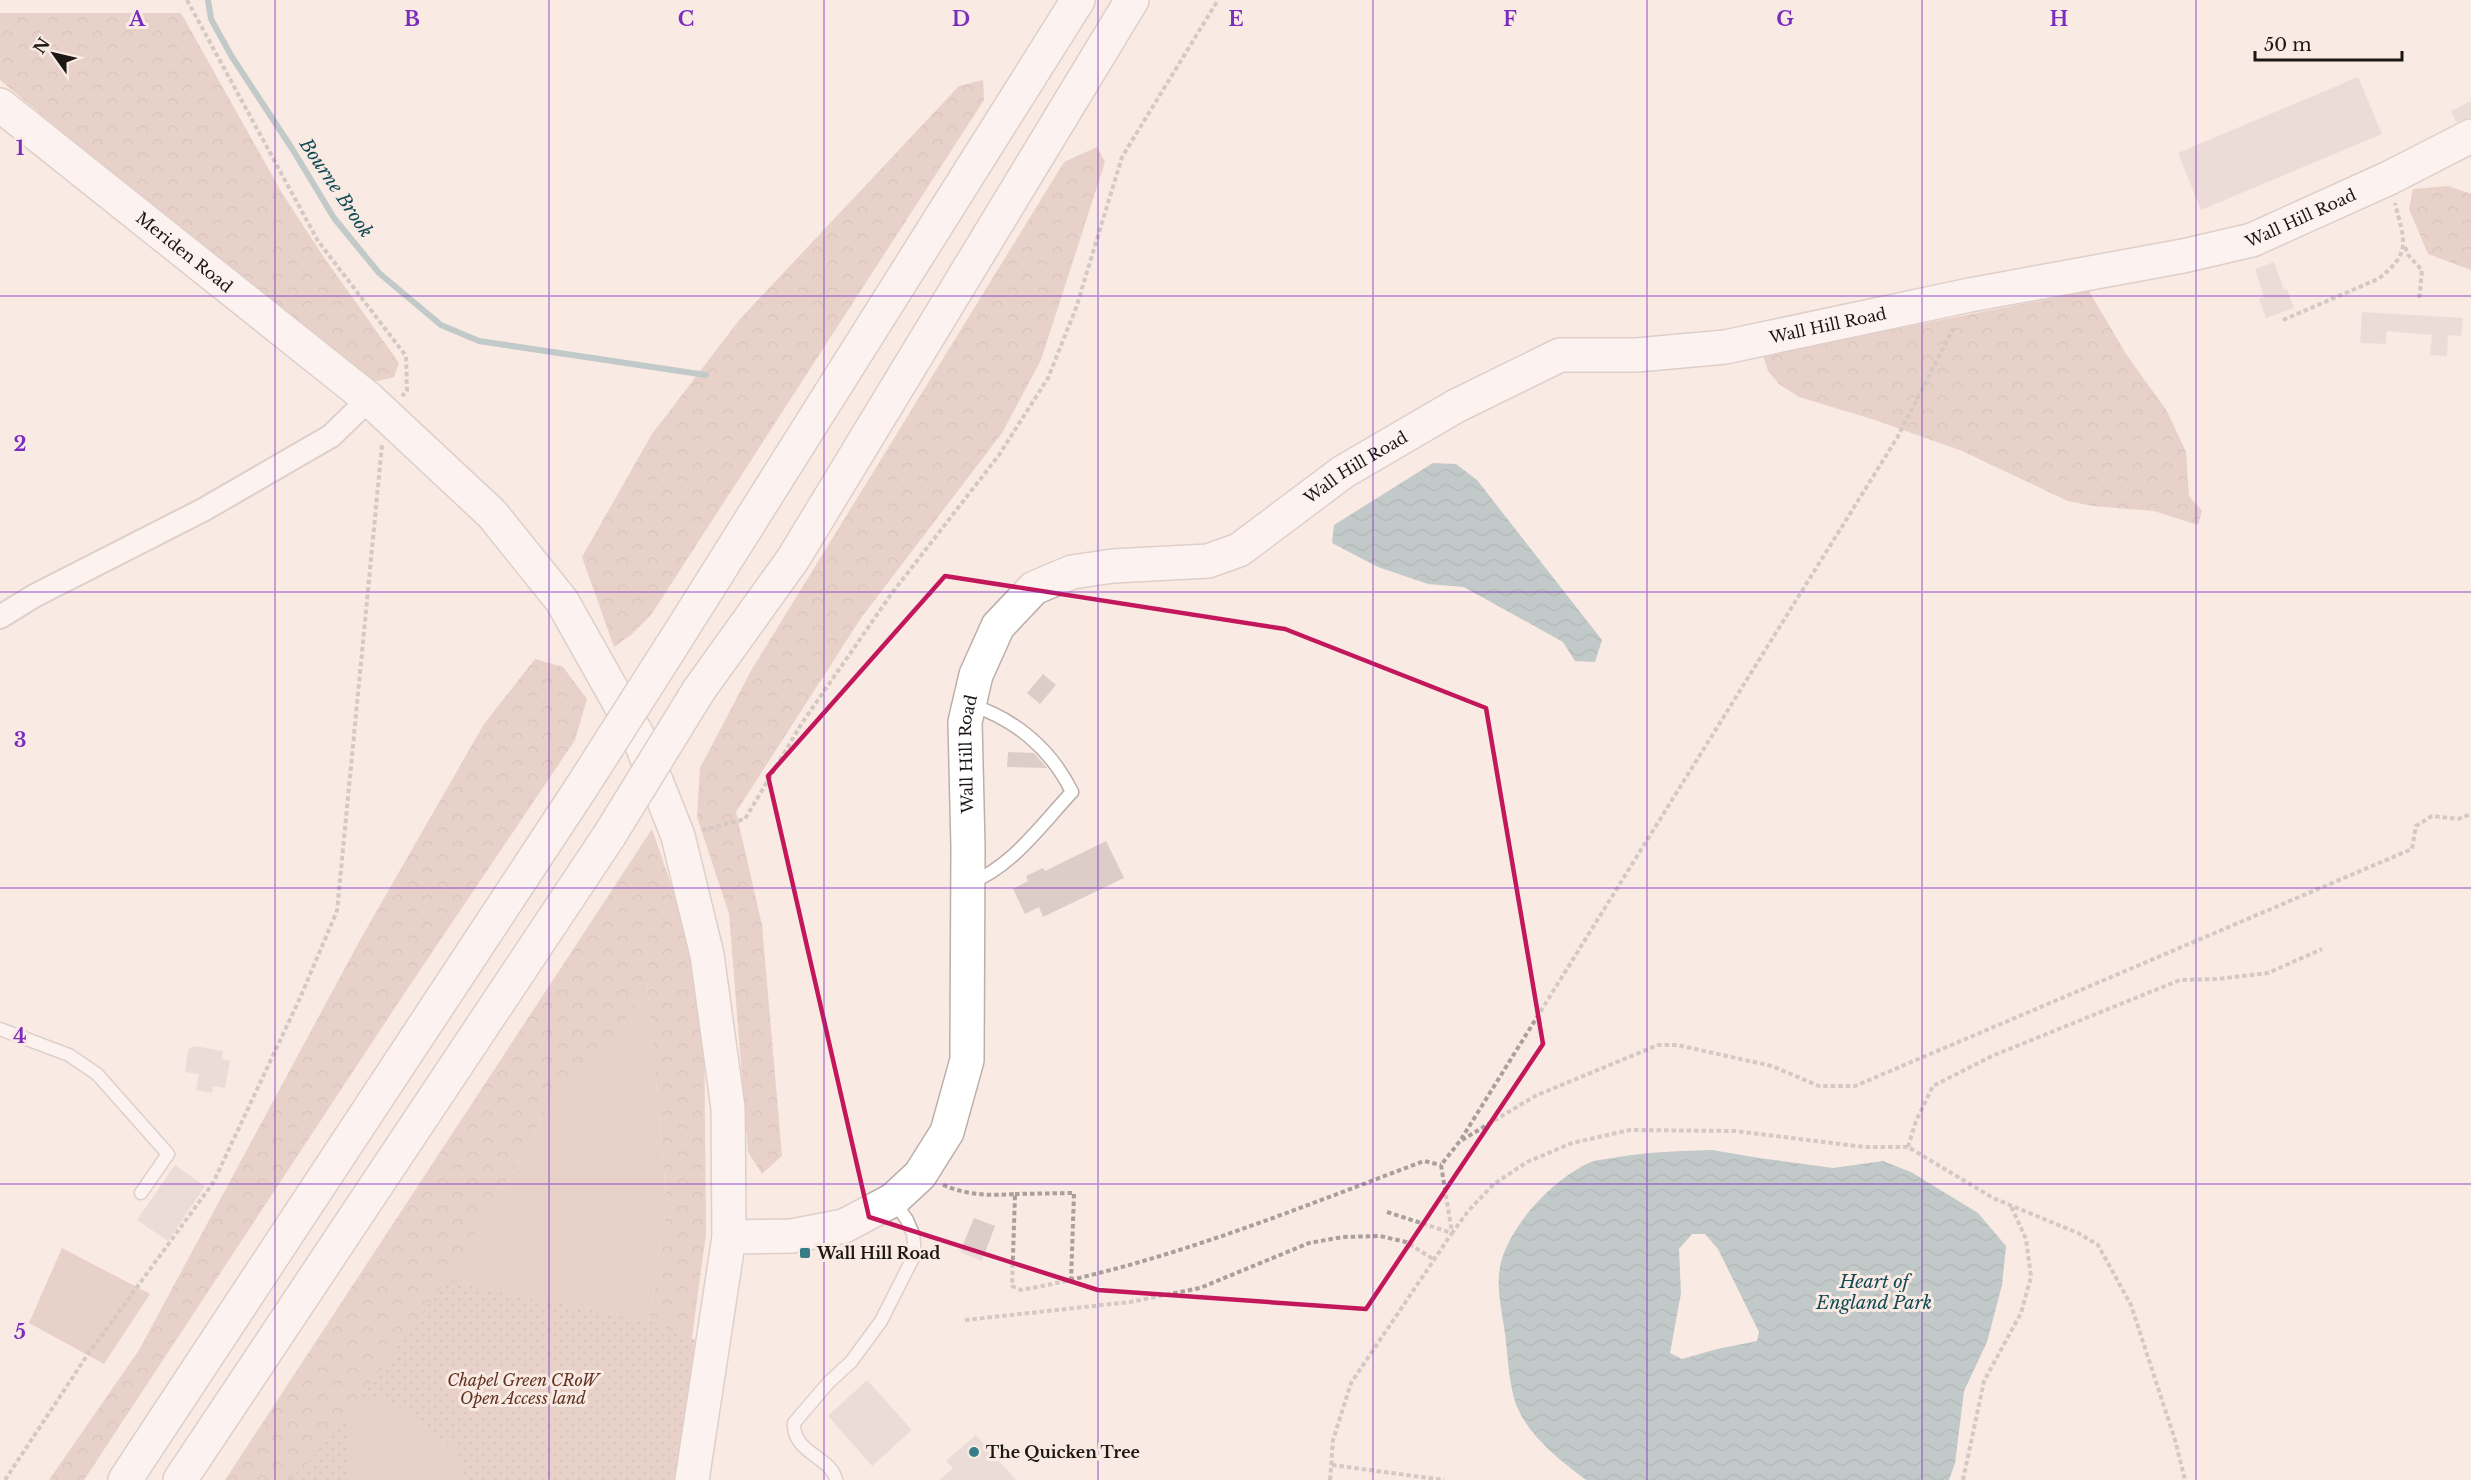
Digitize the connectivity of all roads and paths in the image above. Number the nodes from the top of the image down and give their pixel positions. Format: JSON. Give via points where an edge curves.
{"nodes":[{"id":1,"x":187,"y":0,"type":"edge"},
{"id":2,"x":1078,"y":0,"type":"edge"},
{"id":3,"x":1132,"y":0,"type":"edge"},
{"id":4,"x":1218,"y":0,"type":"edge"},
{"id":5,"x":0,"y":105,"type":"edge"},
{"id":6,"x":2471,"y":136,"type":"edge"},
{"id":7,"x":2392,"y":193,"type":"dead end"},
{"id":8,"x":2404,"y":246,"type":"junction"},
{"id":9,"x":1970,"y":295,"type":"junction"},
{"id":10,"x":2419,"y":301,"type":"dead end"},
{"id":11,"x":2283,"y":320,"type":"dead end"},
{"id":12,"x":377,"y":406,"type":"junction"},
{"id":13,"x":0,"y":617,"type":"edge"},
{"id":14,"x":969,"y":704,"type":"junction"},
{"id":15,"x":2471,"y":814,"type":"edge"},
{"id":16,"x":678,"y":836,"type":"junction"},
{"id":17,"x":968,"y":884,"type":"junction"},
{"id":18,"x":2322,"y":949,"type":"dead end"},
{"id":19,"x":0,"y":1029,"type":"edge"},
{"id":20,"x":1460,"y":1141,"type":"junction"},
{"id":21,"x":1908,"y":1148,"type":"junction"},
{"id":22,"x":1441,"y":1166,"type":"junction"},
{"id":23,"x":920,"y":1175,"type":"junction"},
{"id":24,"x":141,"y":1193,"type":"dead end"},
{"id":25,"x":1015,"y":1194,"type":"junction"},
{"id":26,"x":893,"y":1200,"type":"junction"},
{"id":27,"x":2010,"y":1205,"type":"junction"},
{"id":28,"x":1387,"y":1212,"type":"dead end"},
{"id":29,"x":1452,"y":1233,"type":"junction"},
{"id":30,"x":729,"y":1237,"type":"junction"},
{"id":31,"x":1433,"y":1259,"type":"junction"},
{"id":32,"x":1071,"y":1281,"type":"junction"},
{"id":33,"x":965,"y":1320,"type":"dead end"},
{"id":34,"x":1332,"y":1465,"type":"junction"},
{"id":35,"x":5,"y":1480,"type":"edge"},
{"id":36,"x":125,"y":1480,"type":"edge"},
{"id":37,"x":180,"y":1480,"type":"edge"},
{"id":38,"x":692,"y":1480,"type":"edge"},
{"id":39,"x":836,"y":1480,"type":"edge"},
{"id":40,"x":1330,"y":1480,"type":"edge"},
{"id":41,"x":1444,"y":1480,"type":"edge"},
{"id":42,"x":1963,"y":1480,"type":"edge"},
{"id":43,"x":2185,"y":1480,"type":"edge"}],
"edges":[{"from":1,"to":12,"type":"path","via":[[318,241],[406,356],[407,391]]},
{"from":2,"to":36,"type":"main road","bridge":true,"via":[[581,788]]},
{"from":3,"to":37,"type":"main road","bridge":true,"via":[[793,559],[699,690],[609,836]]},
{"from":4,"to":16,"type":"path","via":[[1122,157],[1076,308],[1048,378],[999,455],[892,593],[802,723],[745,819]]},
{"from":5,"to":12,"type":"main road","name":"Meriden Road"},
{"from":6,"to":9,"type":"main road","name":"Wall Hill Road","via":[[2252,240]]},
{"from":7,"to":8,"type":"path"},
{"from":8,"to":10,"type":"path","via":[[2422,270]]},
{"from":8,"to":11,"type":"path","via":[[2401,259],[2378,279]]},
{"from":9,"to":14,"type":"main road","name":"Wall Hill Road","via":[[1725,347],[1637,355],[1560,355],[1456,406],[1343,472],[1239,550],[1208,561],[1072,572],[1034,588],[998,626],[976,675]]},
{"from":9,"to":20,"type":"path","via":[[1897,438]]},
{"from":12,"to":13,"type":"street","via":[[203,510]]},
{"from":12,"to":16,"type":"main road","name":"Meriden Road","via":[[492,514],[562,601],[639,738]]},
{"from":12,"to":35,"type":"path","via":[[337,912],[213,1183],[86,1357]]},
{"from":14,"to":17,"type":"main road","name":"Wall Hill Road","via":[[965,722]]},
{"from":14,"to":17,"type":"lane","via":[[995,713],[1033,740],[1046,752],[1072,792],[1004,863],[985,878]]},
{"from":15,"to":20,"type":"path","via":[[2458,819],[2432,816],[2416,826],[2412,849],[1855,1086],[1819,1086],[1772,1066],[1677,1044],[1658,1045],[1535,1096]]},
{"from":16,"to":30,"type":"main road","name":"Meriden Road","via":[[707,956],[728,1108]]},
{"from":17,"to":23,"type":"main road","name":"Wall Hill Road","via":[[967,1060],[947,1132]]},
{"from":18,"to":21,"type":"path","via":[[2268,973],[2180,980],[1992,1056],[1933,1086]]},
{"from":19,"to":24,"type":"lane","via":[[69,1055],[97,1074],[168,1154]]},
{"from":20,"to":22,"type":"path"},
{"from":21,"to":27,"type":"path"},
{"from":21,"to":29,"type":"path","via":[[1864,1147],[1735,1131],[1630,1130],[1572,1143],[1527,1162],[1494,1184]]},
{"from":22,"to":29,"type":"path"},
{"from":22,"to":32,"type":"path","via":[[1424,1161],[1210,1242]]},
{"from":23,"to":25,"type":"path","via":[[960,1192]]},
{"from":23,"to":26,"type":"main road","name":"Wall Hill Road"},
{"from":25,"to":32,"type":"path","via":[[1074,1192]]},
{"from":25,"to":32,"type":"path","via":[[1012,1286],[1021,1290]]},
{"from":26,"to":30,"type":"main road","name":"Wall Hill Road","via":[[844,1226],[792,1236]]},
{"from":26,"to":39,"type":"lane","via":[[913,1234],[915,1254],[881,1321],[851,1362],[794,1423],[799,1440],[831,1468]]},
{"from":27,"to":42,"type":"path","via":[[2026,1239],[2031,1277],[2021,1313],[1984,1381]]},
{"from":27,"to":43,"type":"path","via":[[2098,1245],[2131,1305]]},
{"from":28,"to":29,"type":"path"},
{"from":29,"to":31,"type":"path"},
{"from":30,"to":38,"type":"main road","name":"Meriden Road"},
{"from":31,"to":33,"type":"path","via":[[1406,1242],[1380,1236],[1343,1238],[1309,1243],[1200,1288],[1130,1302]]},
{"from":31,"to":34,"type":"path","via":[[1351,1383],[1333,1440]]},
{"from":34,"to":40,"type":"path"},
{"from":34,"to":41,"type":"path"}]}
